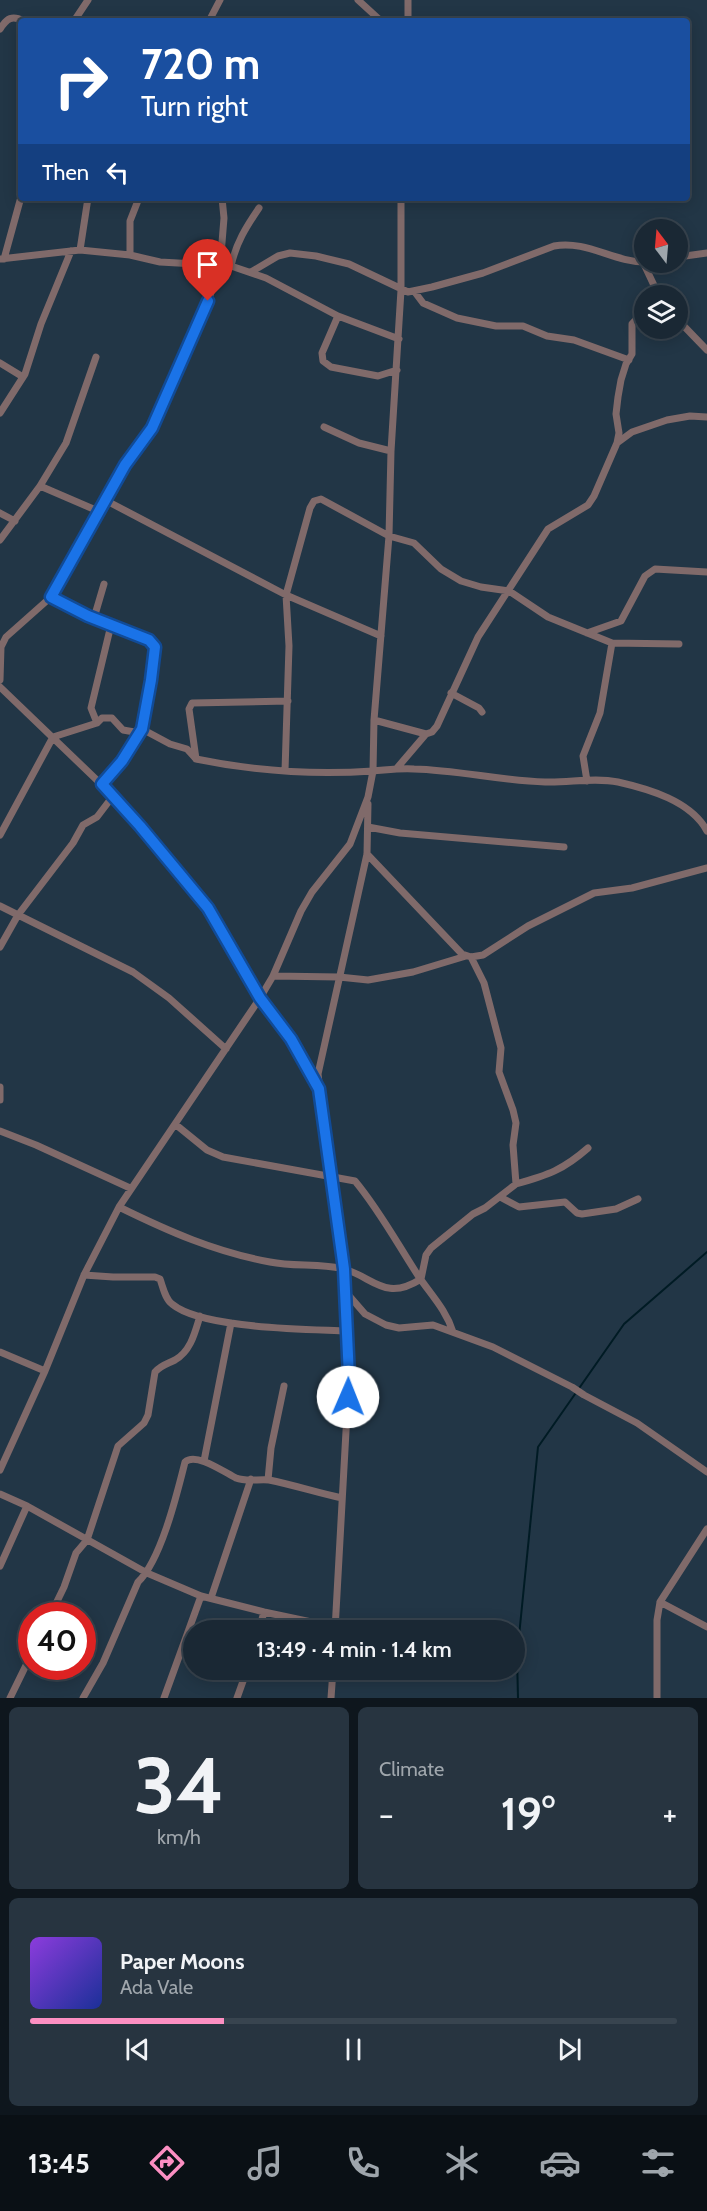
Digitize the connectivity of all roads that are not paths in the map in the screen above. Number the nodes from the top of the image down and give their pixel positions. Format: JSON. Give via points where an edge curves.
{"nodes":[{"id":1,"x":88,"y":0,"type":"edge"},
{"id":2,"x":220,"y":0,"type":"edge"},
{"id":3,"x":358,"y":0,"type":"edge"},
{"id":4,"x":408,"y":0,"type":"edge"},
{"id":5,"x":76,"y":18,"type":"edge"},
{"id":6,"x":211,"y":18,"type":"edge"},
{"id":7,"x":378,"y":18,"type":"edge"},
{"id":8,"x":408,"y":18,"type":"edge"},
{"id":9,"x":18,"y":19,"type":"edge"},
{"id":10,"x":0,"y":29,"type":"edge"},
{"id":11,"x":19,"y":201,"type":"edge"},
{"id":12,"x":88,"y":201,"type":"edge"},
{"id":13,"x":138,"y":201,"type":"edge"},
{"id":14,"x":222,"y":201,"type":"edge"},
{"id":15,"x":401,"y":201,"type":"edge"},
{"id":16,"x":260,"y":208,"type":"dead end"},
{"id":17,"x":80,"y":250,"type":"junction"},
{"id":18,"x":71,"y":251,"type":"junction"},
{"id":19,"x":707,"y":253,"type":"edge"},
{"id":20,"x":130,"y":255,"type":"junction"},
{"id":21,"x":688,"y":256,"type":"edge"},
{"id":22,"x":2,"y":259,"type":"edge"},
{"id":23,"x":634,"y":260,"type":"edge"},
{"id":24,"x":231,"y":266,"type":"junction"},
{"id":25,"x":220,"y":267,"type":"junction"},
{"id":26,"x":251,"y":272,"type":"junction"},
{"id":27,"x":401,"y":290,"type":"junction"},
{"id":28,"x":414,"y":291,"type":"junction"},
{"id":29,"x":338,"y":316,"type":"junction"},
{"id":30,"x":634,"y":322,"type":"edge"},
{"id":31,"x":688,"y":330,"type":"edge"},
{"id":32,"x":399,"y":339,"type":"junction"},
{"id":33,"x":707,"y":350,"type":"edge"},
{"id":34,"x":96,"y":357,"type":"dead end"},
{"id":35,"x":629,"y":360,"type":"junction"},
{"id":36,"x":0,"y":363,"type":"edge"},
{"id":37,"x":396,"y":370,"type":"junction"},
{"id":38,"x":23,"y":377,"type":"junction"},
{"id":39,"x":0,"y":413,"type":"edge"},
{"id":40,"x":707,"y":417,"type":"edge"},
{"id":41,"x":324,"y":427,"type":"dead end"},
{"id":42,"x":617,"y":443,"type":"junction"},
{"id":43,"x":391,"y":451,"type":"junction"},
{"id":44,"x":40,"y":486,"type":"junction"},
{"id":45,"x":105,"y":500,"type":"junction"},
{"id":46,"x":99,"y":511,"type":"junction"},
{"id":47,"x":0,"y":513,"type":"edge"},
{"id":48,"x":15,"y":521,"type":"junction"},
{"id":49,"x":389,"y":536,"type":"junction"},
{"id":50,"x":0,"y":540,"type":"edge"},
{"id":51,"x":707,"y":573,"type":"edge"},
{"id":52,"x":104,"y":584,"type":"dead end"},
{"id":53,"x":509,"y":591,"type":"junction"},
{"id":54,"x":286,"y":595,"type":"junction"},
{"id":55,"x":51,"y":597,"type":"junction"},
{"id":56,"x":94,"y":618,"type":"junction"},
{"id":57,"x":111,"y":625,"type":"junction"},
{"id":58,"x":587,"y":633,"type":"junction"},
{"id":59,"x":381,"y":636,"type":"junction"},
{"id":60,"x":612,"y":643,"type":"junction"},
{"id":61,"x":679,"y":644,"type":"dead end"},
{"id":62,"x":0,"y":680,"type":"edge"},
{"id":63,"x":0,"y":687,"type":"edge"},
{"id":64,"x":451,"y":693,"type":"junction"},
{"id":65,"x":288,"y":701,"type":"junction"},
{"id":66,"x":482,"y":712,"type":"dead end"},
{"id":67,"x":374,"y":720,"type":"junction"},
{"id":68,"x":97,"y":723,"type":"junction"},
{"id":69,"x":141,"y":731,"type":"junction"},
{"id":70,"x":426,"y":734,"type":"junction"},
{"id":71,"x":53,"y":737,"type":"junction"},
{"id":72,"x":196,"y":759,"type":"junction"},
{"id":73,"x":397,"y":768,"type":"junction"},
{"id":74,"x":285,"y":771,"type":"junction"},
{"id":75,"x":373,"y":771,"type":"junction"},
{"id":76,"x":587,"y":781,"type":"junction"},
{"id":77,"x":102,"y":784,"type":"junction"},
{"id":78,"x":113,"y":796,"type":"junction"},
{"id":79,"x":369,"y":797,"type":"junction"},
{"id":80,"x":368,"y":827,"type":"junction"},
{"id":81,"x":707,"y":831,"type":"edge"},
{"id":82,"x":0,"y":835,"type":"edge"},
{"id":83,"x":564,"y":847,"type":"dead end"},
{"id":84,"x":367,"y":854,"type":"junction"},
{"id":85,"x":707,"y":868,"type":"edge"},
{"id":86,"x":0,"y":906,"type":"edge"},
{"id":87,"x":18,"y":915,"type":"junction"},
{"id":88,"x":0,"y":947,"type":"edge"},
{"id":89,"x":469,"y":956,"type":"junction"},
{"id":90,"x":273,"y":976,"type":"junction"},
{"id":91,"x":339,"y":977,"type":"junction"},
{"id":92,"x":260,"y":998,"type":"junction"},
{"id":93,"x":226,"y":1049,"type":"junction"},
{"id":94,"x":0,"y":1087,"type":"edge"},
{"id":95,"x":319,"y":1089,"type":"junction"},
{"id":96,"x":0,"y":1100,"type":"edge"},
{"id":97,"x":175,"y":1124,"type":"junction"},
{"id":98,"x":0,"y":1131,"type":"edge"},
{"id":99,"x":588,"y":1148,"type":"dead end"},
{"id":100,"x":330,"y":1175,"type":"junction"},
{"id":101,"x":516,"y":1184,"type":"junction"},
{"id":102,"x":130,"y":1188,"type":"junction"},
{"id":103,"x":500,"y":1197,"type":"junction"},
{"id":104,"x":638,"y":1199,"type":"dead end"},
{"id":105,"x":119,"y":1207,"type":"junction"},
{"id":106,"x":344,"y":1269,"type":"junction"},
{"id":107,"x":84,"y":1275,"type":"junction"},
{"id":108,"x":421,"y":1279,"type":"junction"},
{"id":109,"x":345,"y":1290,"type":"junction"},
{"id":110,"x":200,"y":1316,"type":"junction"},
{"id":111,"x":231,"y":1323,"type":"junction"},
{"id":112,"x":347,"y":1331,"type":"junction"},
{"id":113,"x":453,"y":1332,"type":"junction"},
{"id":114,"x":0,"y":1352,"type":"edge"},
{"id":115,"x":45,"y":1371,"type":"junction"},
{"id":116,"x":284,"y":1386,"type":"dead end"},
{"id":117,"x":204,"y":1461,"type":"junction"},
{"id":118,"x":0,"y":1470,"type":"edge"},
{"id":119,"x":707,"y":1472,"type":"edge"},
{"id":120,"x":251,"y":1479,"type":"junction"},
{"id":121,"x":268,"y":1480,"type":"junction"},
{"id":122,"x":0,"y":1494,"type":"edge"},
{"id":123,"x":342,"y":1498,"type":"junction"},
{"id":124,"x":27,"y":1506,"type":"junction"},
{"id":125,"x":707,"y":1529,"type":"edge"},
{"id":126,"x":87,"y":1540,"type":"junction"},
{"id":127,"x":0,"y":1566,"type":"edge"},
{"id":128,"x":147,"y":1573,"type":"junction"},
{"id":129,"x":201,"y":1596,"type":"junction"},
{"id":130,"x":211,"y":1598,"type":"junction"},
{"id":131,"x":57,"y":1602,"type":"edge"},
{"id":132,"x":660,"y":1602,"type":"junction"},
{"id":133,"x":264,"y":1612,"type":"junction"},
{"id":134,"x":262,"y":1620,"type":"edge"},
{"id":135,"x":297,"y":1620,"type":"edge"},
{"id":136,"x":335,"y":1620,"type":"edge"},
{"id":137,"x":707,"y":1627,"type":"edge"},
{"id":138,"x":19,"y":1680,"type":"edge"},
{"id":139,"x":244,"y":1680,"type":"edge"},
{"id":140,"x":332,"y":1680,"type":"edge"},
{"id":141,"x":10,"y":1698,"type":"edge"},
{"id":142,"x":83,"y":1698,"type":"edge"},
{"id":143,"x":164,"y":1698,"type":"edge"},
{"id":144,"x":237,"y":1698,"type":"edge"},
{"id":145,"x":331,"y":1698,"type":"edge"},
{"id":146,"x":657,"y":1698,"type":"edge"}],
"edges":[{"from":1,"to":5,"type":"street"},
{"from":2,"to":6,"type":"street"},
{"from":3,"to":7,"type":"street"},
{"from":4,"to":8,"type":"street"},
{"from":9,"to":10,"type":"street","via":[[11,17]]},
{"from":11,"to":22,"type":"street"},
{"from":12,"to":17,"type":"street"},
{"from":13,"to":20,"type":"street","via":[[130,221]]},
{"from":14,"to":25,"type":"street"},
{"from":15,"to":27,"type":"street"},
{"from":16,"to":24,"type":"street","via":[[235,246]]},
{"from":17,"to":18,"type":"street"},
{"from":17,"to":20,"type":"street"},
{"from":18,"to":22,"type":"street"},
{"from":18,"to":38,"type":"street"},
{"from":19,"to":21,"type":"street"},
{"from":20,"to":25,"type":"street"},
{"from":23,"to":28,"type":"street","via":[[567,244],[483,273]]},
{"from":24,"to":25,"type":"street"},
{"from":24,"to":26,"type":"street"},
{"from":25,"to":45,"type":"street","via":[[202,318],[152,428]]},
{"from":26,"to":27,"type":"street","via":[[290,253],[316,256],[349,264]]},
{"from":26,"to":29,"type":"street"},
{"from":27,"to":28,"type":"street"},
{"from":27,"to":32,"type":"street"},
{"from":28,"to":35,"type":"street","via":[[423,303],[457,318],[496,326],[523,326]]},
{"from":29,"to":32,"type":"street"},
{"from":29,"to":37,"type":"street","via":[[322,353],[331,368],[378,376]]},
{"from":30,"to":35,"type":"street"},
{"from":31,"to":33,"type":"street"},
{"from":32,"to":37,"type":"street"},
{"from":34,"to":44,"type":"street","via":[[66,443]]},
{"from":35,"to":42,"type":"street","via":[[618,398]]},
{"from":36,"to":38,"type":"street"},
{"from":37,"to":43,"type":"street"},
{"from":38,"to":39,"type":"street"},
{"from":40,"to":42,"type":"street","via":[[667,420],[632,432]]},
{"from":41,"to":43,"type":"street","via":[[359,443]]},
{"from":42,"to":53,"type":"street","via":[[588,505],[548,529]]},
{"from":43,"to":49,"type":"street"},
{"from":44,"to":46,"type":"street"},
{"from":44,"to":48,"type":"street"},
{"from":45,"to":46,"type":"street"},
{"from":45,"to":54,"type":"street"},
{"from":46,"to":55,"type":"street"},
{"from":47,"to":48,"type":"street"},
{"from":48,"to":50,"type":"street"},
{"from":49,"to":53,"type":"street","via":[[414,543],[441,569],[461,581]]},
{"from":49,"to":54,"type":"street","via":[[321,499],[314,501]]},
{"from":49,"to":59,"type":"street"},
{"from":51,"to":58,"type":"street","via":[[655,568],[645,576],[621,621]]},
{"from":52,"to":56,"type":"street"},
{"from":53,"to":58,"type":"street","via":[[548,617]]},
{"from":53,"to":64,"type":"street","via":[[478,637]]},
{"from":54,"to":59,"type":"street"},
{"from":54,"to":65,"type":"street"},
{"from":55,"to":56,"type":"street"},
{"from":55,"to":62,"type":"street","via":[[6,637],[1,647]]},
{"from":56,"to":57,"type":"street"},
{"from":57,"to":68,"type":"street","via":[[91,708]]},
{"from":57,"to":69,"type":"street","via":[[149,640],[155,647]]},
{"from":58,"to":60,"type":"street"},
{"from":59,"to":67,"type":"street"},
{"from":60,"to":61,"type":"street"},
{"from":60,"to":76,"type":"street","via":[[600,713],[583,756]]},
{"from":63,"to":71,"type":"street"},
{"from":64,"to":66,"type":"street"},
{"from":64,"to":70,"type":"street","via":[[437,726]]},
{"from":65,"to":72,"type":"street","via":[[192,703],[189,709]]},
{"from":65,"to":74,"type":"street"},
{"from":67,"to":70,"type":"street"},
{"from":67,"to":75,"type":"street"},
{"from":68,"to":69,"type":"street","via":[[102,718],[112,718],[123,729]]},
{"from":68,"to":71,"type":"street"},
{"from":69,"to":72,"type":"street","via":[[187,749]]},
{"from":69,"to":77,"type":"street"},
{"from":70,"to":73,"type":"street"},
{"from":71,"to":77,"type":"street"},
{"from":71,"to":82,"type":"street"},
{"from":72,"to":74,"type":"street"},
{"from":73,"to":75,"type":"street"},
{"from":73,"to":76,"type":"street","via":[[544,782]]},
{"from":74,"to":75,"type":"street"},
{"from":75,"to":79,"type":"street"},
{"from":76,"to":81,"type":"street","via":[[611,781],[660,794],[688,811]]},
{"from":77,"to":78,"type":"street"},
{"from":78,"to":87,"type":"street","via":[[96,817],[83,825]]},
{"from":78,"to":92,"type":"street","via":[[208,908]]},
{"from":79,"to":80,"type":"street"},
{"from":79,"to":90,"type":"street","via":[[350,844],[301,911]]},
{"from":80,"to":83,"type":"street"},
{"from":80,"to":84,"type":"street"},
{"from":84,"to":89,"type":"street","via":[[462,954]]},
{"from":84,"to":91,"type":"street"},
{"from":85,"to":89,"type":"street","via":[[632,888],[594,893],[528,926],[483,956]]},
{"from":86,"to":87,"type":"street"},
{"from":87,"to":88,"type":"street"},
{"from":87,"to":93,"type":"street","via":[[133,972]]},
{"from":89,"to":91,"type":"street","via":[[368,980]]},
{"from":89,"to":101,"type":"street","via":[[484,983],[501,1048],[499,1072],[516,1123]]},
{"from":90,"to":91,"type":"street"},
{"from":90,"to":92,"type":"street"},
{"from":91,"to":95,"type":"street","via":[[318,1074]]},
{"from":92,"to":93,"type":"street"},
{"from":92,"to":95,"type":"street","via":[[291,1039]]},
{"from":93,"to":97,"type":"street"},
{"from":94,"to":96,"type":"street"},
{"from":95,"to":100,"type":"street"},
{"from":97,"to":100,"type":"street","via":[[207,1150],[223,1157]]},
{"from":97,"to":102,"type":"street"},
{"from":98,"to":102,"type":"street"},
{"from":99,"to":101,"type":"street","via":[[555,1172]]},
{"from":100,"to":106,"type":"street"},
{"from":100,"to":108,"type":"street","via":[[355,1180]]},
{"from":101,"to":103,"type":"street"},
{"from":102,"to":105,"type":"street"},
{"from":103,"to":104,"type":"street","via":[[519,1207],[565,1202],[582,1214],[616,1209]]},
{"from":103,"to":108,"type":"street","via":[[431,1248]]},
{"from":105,"to":106,"type":"street","via":[[213,1249],[271,1263]]},
{"from":105,"to":107,"type":"street"},
{"from":106,"to":108,"type":"street","via":[[376,1286],[396,1289]]},
{"from":106,"to":109,"type":"street"},
{"from":107,"to":110,"type":"street","via":[[155,1277],[160,1279],[171,1304]]},
{"from":107,"to":115,"type":"street"},
{"from":108,"to":113,"type":"street","via":[[439,1302]]},
{"from":109,"to":112,"type":"street"},
{"from":109,"to":113,"type":"street","via":[[365,1314],[386,1325],[399,1329],[433,1325]]},
{"from":110,"to":111,"type":"street"},
{"from":110,"to":126,"type":"street","via":[[191,1344],[177,1359],[155,1372],[148,1415],[118,1446]]},
{"from":111,"to":112,"type":"street"},
{"from":111,"to":117,"type":"street"},
{"from":112,"to":123,"type":"street","via":[[349,1377]]},
{"from":113,"to":119,"type":"street","via":[[493,1347],[572,1387],[637,1423]]},
{"from":114,"to":115,"type":"street"},
{"from":115,"to":118,"type":"street"},
{"from":116,"to":121,"type":"street"},
{"from":117,"to":120,"type":"street","via":[[243,1480]]},
{"from":117,"to":128,"type":"street","via":[[194,1458],[185,1462],[170,1517]]},
{"from":120,"to":121,"type":"street"},
{"from":120,"to":130,"type":"street"},
{"from":121,"to":123,"type":"street"},
{"from":122,"to":124,"type":"street"},
{"from":123,"to":136,"type":"street"},
{"from":124,"to":126,"type":"street"},
{"from":124,"to":127,"type":"street"},
{"from":125,"to":132,"type":"street"},
{"from":126,"to":128,"type":"street"},
{"from":126,"to":131,"type":"street","via":[[76,1553]]},
{"from":128,"to":129,"type":"street"},
{"from":128,"to":142,"type":"street","via":[[138,1582],[103,1663]]},
{"from":129,"to":130,"type":"street"},
{"from":129,"to":143,"type":"street"},
{"from":130,"to":133,"type":"street"},
{"from":132,"to":137,"type":"street"},
{"from":132,"to":146,"type":"street"},
{"from":133,"to":134,"type":"street"},
{"from":133,"to":135,"type":"street"},
{"from":138,"to":141,"type":"street"},
{"from":139,"to":144,"type":"street"},
{"from":140,"to":145,"type":"street"}]}
